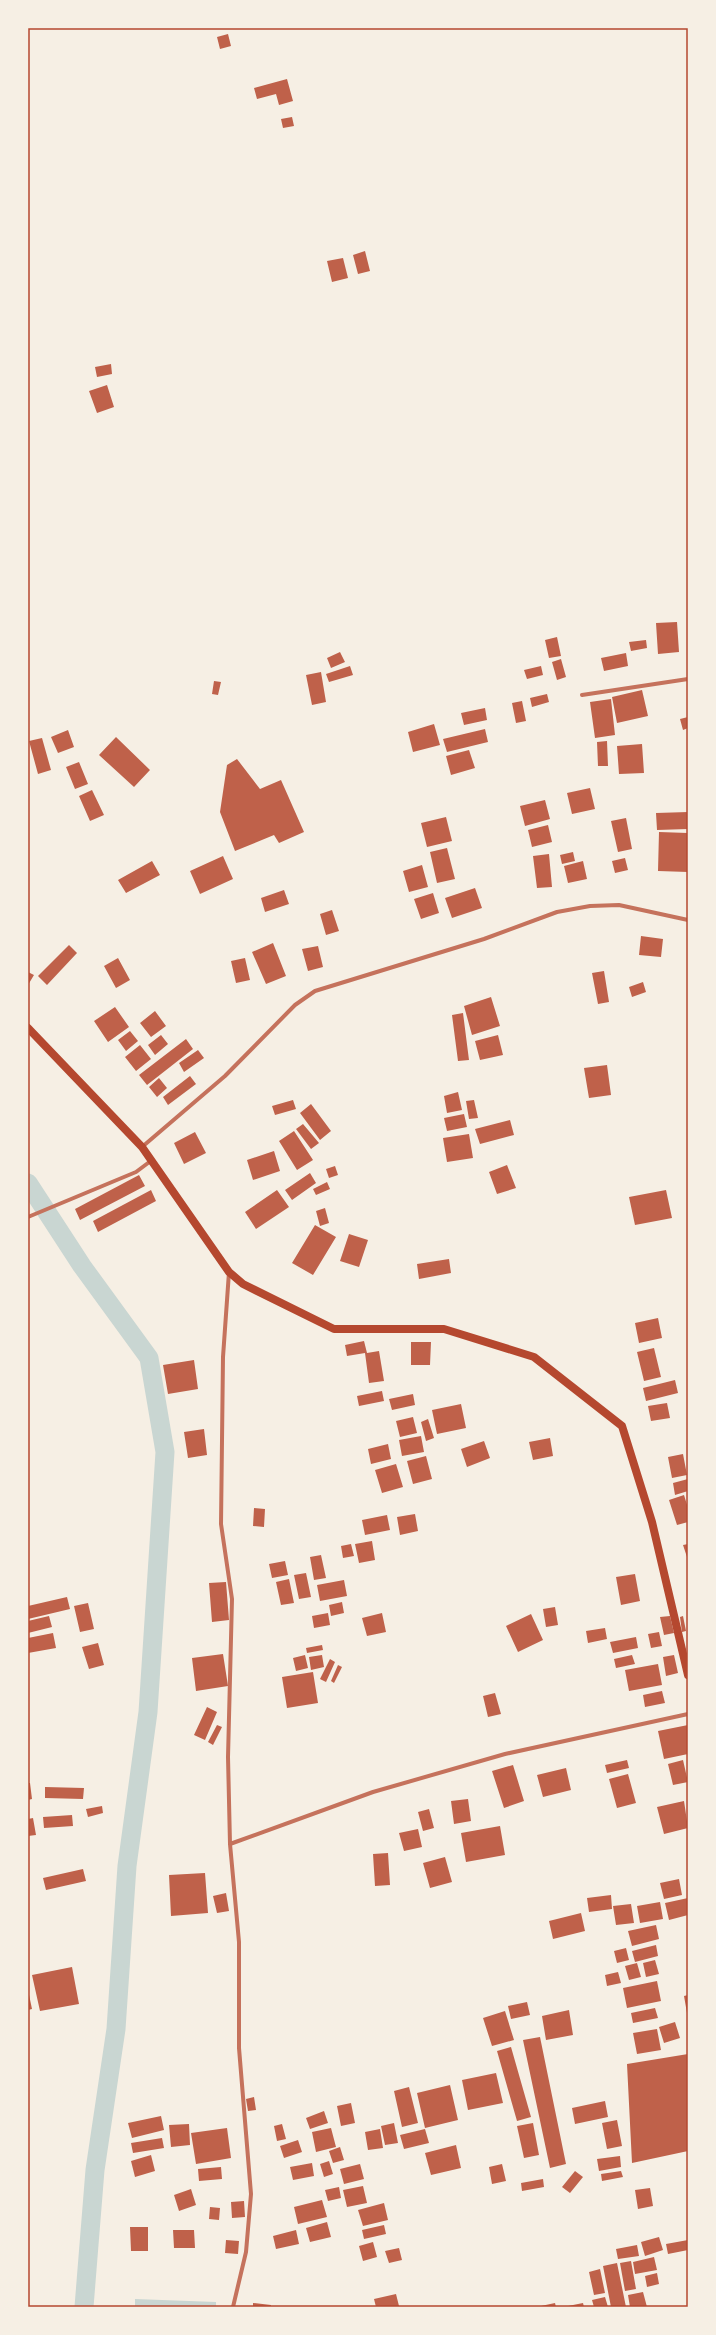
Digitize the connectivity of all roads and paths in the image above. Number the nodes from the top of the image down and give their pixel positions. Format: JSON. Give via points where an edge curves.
{"nodes":[{"id":1,"x":688,"y":679,"type":"edge"},
{"id":2,"x":582,"y":695,"type":"dead end"},
{"id":3,"x":688,"y":920,"type":"edge"},
{"id":4,"x":28,"y":1028,"type":"edge"},
{"id":5,"x":142,"y":1147,"type":"junction"},
{"id":6,"x":152,"y":1160,"type":"junction"},
{"id":7,"x":28,"y":1217,"type":"edge"},
{"id":8,"x":229,"y":1272,"type":"junction"},
{"id":9,"x":688,"y":1675,"type":"edge"},
{"id":10,"x":688,"y":1714,"type":"edge"},
{"id":11,"x":230,"y":1844,"type":"junction"},
{"id":12,"x":233,"y":2307,"type":"edge"}],
"edges":[{"from":1,"to":2,"type":"street"},
{"from":3,"to":5,"type":"street","via":[[619,906],[590,906],[557,912],[484,939],[315,991],[295,1005],[225,1076]]},
{"from":4,"to":5,"type":"main road"},
{"from":5,"to":6,"type":"main road"},
{"from":6,"to":7,"type":"street","via":[[136,1172]]},
{"from":6,"to":8,"type":"main road"},
{"from":8,"to":9,"type":"main road","via":[[243,1284],[334,1329],[444,1329],[534,1357],[622,1426],[652,1522]]},
{"from":8,"to":11,"type":"street","via":[[223,1357],[220,1524],[232,1599],[228,1757]]},
{"from":10,"to":11,"type":"street","via":[[505,1754],[373,1792]]},
{"from":11,"to":12,"type":"street","via":[[240,1942],[239,2048],[251,2194],[246,2252]]}]}
